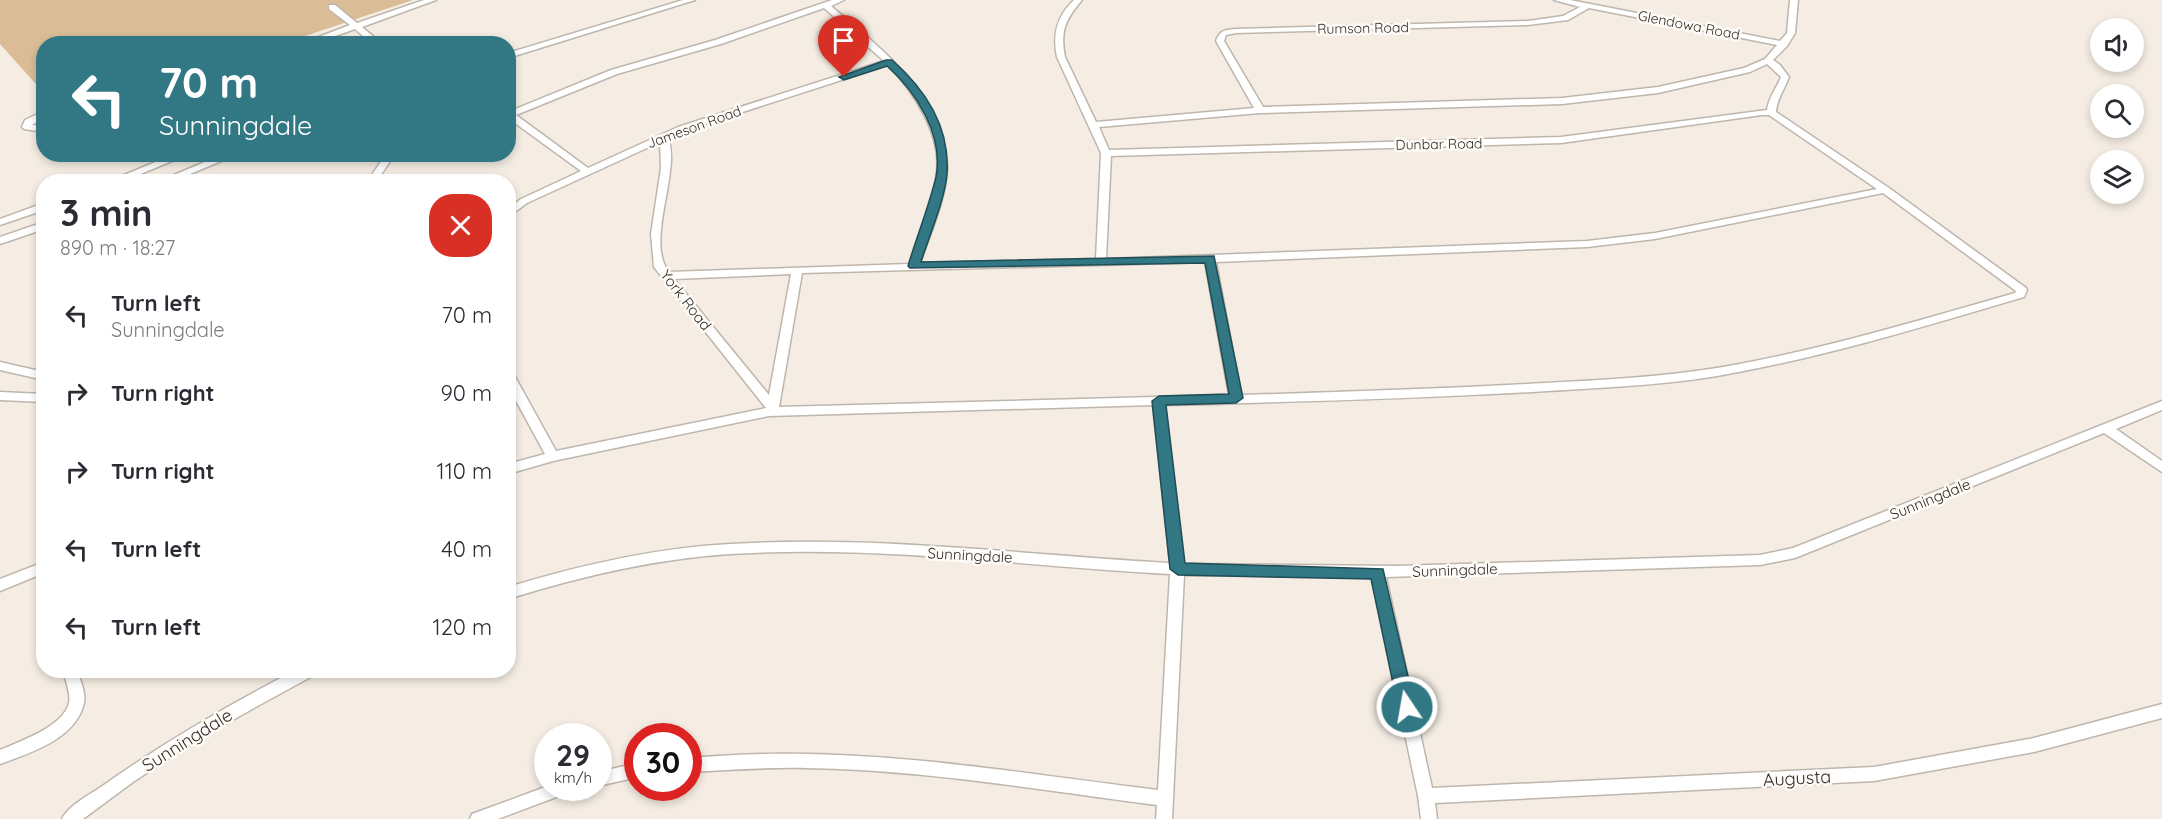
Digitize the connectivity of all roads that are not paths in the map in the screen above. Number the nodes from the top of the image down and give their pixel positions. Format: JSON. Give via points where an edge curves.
{"nodes":[{"id":1,"x":432,"y":0,"type":"edge"},
{"id":2,"x":691,"y":0,"type":"edge"},
{"id":3,"x":840,"y":0,"type":"edge"},
{"id":4,"x":1078,"y":0,"type":"edge"},
{"id":5,"x":1558,"y":0,"type":"edge"},
{"id":6,"x":1794,"y":0,"type":"edge"},
{"id":7,"x":825,"y":5,"type":"junction"},
{"id":8,"x":1587,"y":6,"type":"junction"},
{"id":9,"x":332,"y":7,"type":"dead end"},
{"id":10,"x":356,"y":26,"type":"junction"},
{"id":11,"x":327,"y":36,"type":"edge"},
{"id":12,"x":368,"y":36,"type":"edge"},
{"id":13,"x":570,"y":36,"type":"junction"},
{"id":14,"x":1784,"y":44,"type":"junction"},
{"id":15,"x":516,"y":46,"type":"edge"},
{"id":16,"x":516,"y":53,"type":"edge"},
{"id":17,"x":1768,"y":61,"type":"junction"},
{"id":18,"x":889,"y":62,"type":"junction"},
{"id":19,"x":1260,"y":110,"type":"junction"},
{"id":20,"x":516,"y":112,"type":"edge"},
{"id":21,"x":1771,"y":113,"type":"junction"},
{"id":22,"x":36,"y":118,"type":"edge"},
{"id":23,"x":516,"y":120,"type":"edge"},
{"id":24,"x":1094,"y":125,"type":"junction"},
{"id":25,"x":36,"y":128,"type":"edge"},
{"id":26,"x":664,"y":136,"type":"junction"},
{"id":27,"x":1106,"y":153,"type":"junction"},
{"id":28,"x":163,"y":162,"type":"edge"},
{"id":29,"x":205,"y":162,"type":"edge"},
{"id":30,"x":586,"y":171,"type":"junction"},
{"id":31,"x":132,"y":174,"type":"edge"},
{"id":32,"x":179,"y":174,"type":"edge"},
{"id":33,"x":1886,"y":190,"type":"junction"},
{"id":34,"x":516,"y":208,"type":"edge"},
{"id":35,"x":36,"y":209,"type":"edge"},
{"id":36,"x":24,"y":213,"type":"junction"},
{"id":37,"x":0,"y":222,"type":"edge"},
{"id":38,"x":36,"y":224,"type":"edge"},
{"id":39,"x":36,"y":228,"type":"edge"},
{"id":40,"x":0,"y":242,"type":"edge"},
{"id":41,"x":1210,"y":259,"type":"junction"},
{"id":42,"x":1101,"y":261,"type":"junction"},
{"id":43,"x":914,"y":266,"type":"junction"},
{"id":44,"x":797,"y":270,"type":"junction"},
{"id":45,"x":665,"y":276,"type":"junction"},
{"id":46,"x":0,"y":366,"type":"edge"},
{"id":47,"x":36,"y":374,"type":"edge"},
{"id":48,"x":516,"y":389,"type":"edge"},
{"id":49,"x":0,"y":396,"type":"edge"},
{"id":50,"x":36,"y":398,"type":"edge"},
{"id":51,"x":1236,"y":398,"type":"junction"},
{"id":52,"x":1159,"y":401,"type":"junction"},
{"id":53,"x":2162,"y":405,"type":"edge"},
{"id":54,"x":771,"y":410,"type":"junction"},
{"id":55,"x":2106,"y":428,"type":"junction"},
{"id":56,"x":553,"y":456,"type":"junction"},
{"id":57,"x":516,"y":467,"type":"edge"},
{"id":58,"x":2162,"y":467,"type":"edge"},
{"id":59,"x":1178,"y":569,"type":"junction"},
{"id":60,"x":36,"y":570,"type":"edge"},
{"id":61,"x":1378,"y":573,"type":"junction"},
{"id":62,"x":0,"y":585,"type":"edge"},
{"id":63,"x":516,"y":591,"type":"edge"},
{"id":64,"x":72,"y":678,"type":"edge"},
{"id":65,"x":295,"y":678,"type":"edge"},
{"id":66,"x":2162,"y":711,"type":"edge"},
{"id":67,"x":0,"y":757,"type":"edge"},
{"id":68,"x":702,"y":764,"type":"edge"},
{"id":69,"x":1426,"y":796,"type":"junction"},
{"id":70,"x":534,"y":798,"type":"edge"},
{"id":71,"x":1166,"y":799,"type":"junction"},
{"id":72,"x":70,"y":819,"type":"edge"},
{"id":73,"x":478,"y":819,"type":"edge"},
{"id":74,"x":1164,"y":819,"type":"edge"},
{"id":75,"x":1429,"y":819,"type":"edge"}],
"edges":[{"from":1,"to":10,"type":"street"},
{"from":2,"to":13,"type":"street"},
{"from":3,"to":7,"type":"street"},
{"from":4,"to":24,"type":"street","via":[[1065,12],[1057,42]]},
{"from":5,"to":8,"type":"street","name":"Glendowa Road"},
{"from":6,"to":14,"type":"street","via":[[1791,33]]},
{"from":7,"to":18,"type":"street"},
{"from":7,"to":20,"type":"street","via":[[614,72]]},
{"from":8,"to":14,"type":"street","name":"Glendowa Road"},
{"from":8,"to":19,"type":"street","name":"Rumson Road","via":[[1565,18],[1528,23],[1223,33],[1220,40]]},
{"from":9,"to":10,"type":"street"},
{"from":10,"to":11,"type":"street"},
{"from":10,"to":12,"type":"street"},
{"from":13,"to":15,"type":"street"},
{"from":13,"to":16,"type":"street"},
{"from":14,"to":17,"type":"street"},
{"from":17,"to":19,"type":"street","via":[[1702,81],[1607,98]]},
{"from":17,"to":21,"type":"street","via":[[1785,77],[1773,98]]},
{"from":18,"to":26,"type":"street","name":"Jameson Road"},
{"from":18,"to":43,"type":"street","via":[[911,82],[924,101],[943,164]]},
{"from":19,"to":24,"type":"street"},
{"from":21,"to":27,"type":"street","name":"Dunbar Road","via":[[1561,140]]},
{"from":21,"to":33,"type":"street"},
{"from":22,"to":25,"type":"street","via":[[27,127]]},
{"from":23,"to":30,"type":"street"},
{"from":24,"to":27,"type":"street"},
{"from":26,"to":30,"type":"street","name":"Jameson Road"},
{"from":26,"to":45,"type":"street","name":"York Road","via":[[666,160],[656,217],[655,251]]},
{"from":27,"to":42,"type":"street"},
{"from":28,"to":31,"type":"street"},
{"from":29,"to":32,"type":"street"},
{"from":30,"to":34,"type":"street","name":"Jameson Road"},
{"from":33,"to":41,"type":"street","via":[[1655,236],[1587,244]]},
{"from":33,"to":51,"type":"street","via":[[2016,284],[2022,290],[2020,295],[1904,329],[1714,372],[1633,382],[1446,393]]},
{"from":35,"to":36,"type":"street"},
{"from":36,"to":37,"type":"street"},
{"from":36,"to":38,"type":"street"},
{"from":39,"to":40,"type":"street"},
{"from":41,"to":42,"type":"street"},
{"from":41,"to":51,"type":"street"},
{"from":42,"to":43,"type":"street"},
{"from":43,"to":44,"type":"street"},
{"from":44,"to":45,"type":"street"},
{"from":44,"to":54,"type":"street"},
{"from":45,"to":54,"type":"street","name":"York Road"},
{"from":46,"to":47,"type":"street"},
{"from":48,"to":56,"type":"street"},
{"from":49,"to":50,"type":"street"},
{"from":51,"to":52,"type":"street"},
{"from":52,"to":54,"type":"street"},
{"from":52,"to":59,"type":"street"},
{"from":53,"to":55,"type":"street","name":"Sunningdale"},
{"from":54,"to":56,"type":"street"},
{"from":55,"to":58,"type":"street"},
{"from":55,"to":61,"type":"street","name":"Sunningdale","via":[[1795,553],[1760,560]]},
{"from":56,"to":57,"type":"street"},
{"from":59,"to":61,"type":"street","name":"Sunningdale"},
{"from":59,"to":63,"type":"street","name":"Sunningdale","via":[[814,547],[730,549],[643,559]]},
{"from":59,"to":71,"type":"street"},
{"from":60,"to":62,"type":"street"},
{"from":61,"to":69,"type":"street"},
{"from":64,"to":67,"type":"street","via":[[77,701],[73,714],[42,738]]},
{"from":65,"to":72,"type":"street","name":"Sunningdale","via":[[173,747]]},
{"from":66,"to":69,"type":"street","name":"Augusta","via":[[2034,745],[1874,774]]},
{"from":68,"to":71,"type":"street","via":[[748,759],[846,761]]},
{"from":69,"to":75,"type":"street"},
{"from":70,"to":73,"type":"street"},
{"from":71,"to":74,"type":"street"}]}
